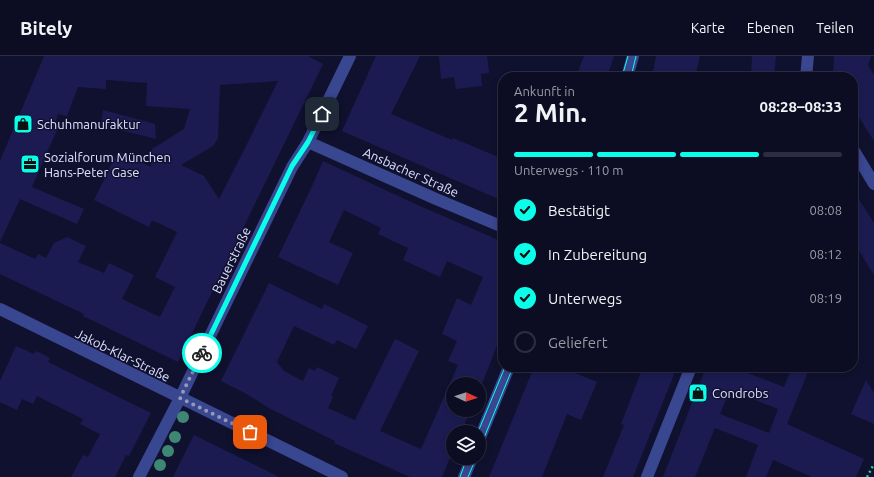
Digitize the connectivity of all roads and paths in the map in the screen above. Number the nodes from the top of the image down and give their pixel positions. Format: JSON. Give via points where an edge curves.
{"nodes":[{"id":1,"x":350,"y":56,"type":"edge"},
{"id":2,"x":633,"y":56,"type":"edge"},
{"id":3,"x":808,"y":56,"type":"edge"},
{"id":4,"x":628,"y":72,"type":"edge"},
{"id":5,"x":806,"y":72,"type":"edge"},
{"id":6,"x":308,"y":142,"type":"junction"},
{"id":7,"x":858,"y":157,"type":"edge"},
{"id":8,"x":874,"y":184,"type":"edge"},
{"id":9,"x":498,"y":225,"type":"edge"},
{"id":10,"x":0,"y":309,"type":"edge"},
{"id":11,"x":507,"y":372,"type":"edge"},
{"id":12,"x":689,"y":372,"type":"edge"},
{"id":13,"x":180,"y":398,"type":"junction"},
{"id":14,"x":485,"y":425,"type":"edge"},
{"id":15,"x":874,"y":464,"type":"edge"},
{"id":16,"x":469,"y":465,"type":"edge"},
{"id":17,"x":139,"y":477,"type":"edge"},
{"id":18,"x":342,"y":477,"type":"edge"},
{"id":19,"x":464,"y":477,"type":"edge"},
{"id":20,"x":647,"y":477,"type":"edge"},
{"id":21,"x":867,"y":477,"type":"edge"}],
"edges":[{"from":1,"to":6,"type":"street","name":"Bauerstraße"},
{"from":2,"to":4,"type":"street"},
{"from":3,"to":5,"type":"street"},
{"from":6,"to":9,"type":"street","name":"Ansbacher Straße"},
{"from":6,"to":13,"type":"street","name":"Bauerstraße","via":[[292,166]]},
{"from":7,"to":8,"type":"street"},
{"from":10,"to":13,"type":"street","name":"Jakob-Klar-Straße"},
{"from":11,"to":14,"type":"street"},
{"from":12,"to":20,"type":"street"},
{"from":13,"to":17,"type":"street","name":"Bauerstraße"},
{"from":13,"to":18,"type":"street","name":"Jakob-Klar-Straße"},
{"from":15,"to":21,"type":"path"},
{"from":16,"to":19,"type":"street"}]}
